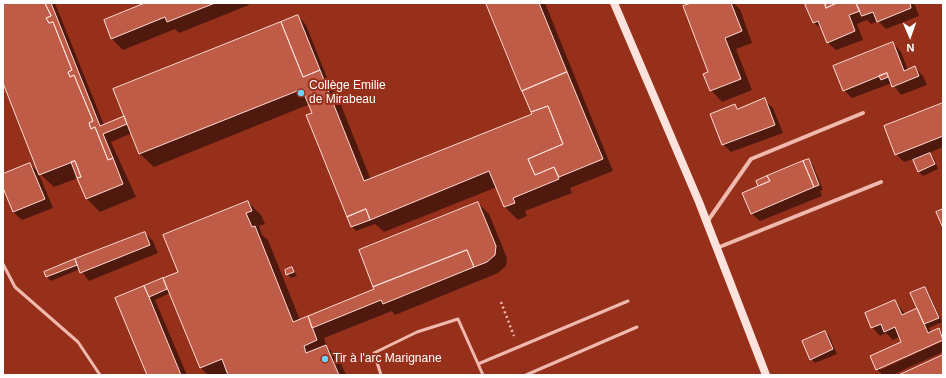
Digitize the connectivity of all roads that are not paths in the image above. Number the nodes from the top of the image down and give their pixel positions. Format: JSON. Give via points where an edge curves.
{"nodes":[{"id":1,"x":614,"y":3,"type":"edge"},
{"id":2,"x":863,"y":113,"type":"dead end"},
{"id":3,"x":881,"y":182,"type":"dead end"},
{"id":4,"x":707,"y":222,"type":"junction"},
{"id":5,"x":717,"y":248,"type":"junction"},
{"id":6,"x":3,"y":264,"type":"edge"},
{"id":7,"x":628,"y":301,"type":"dead end"},
{"id":8,"x":637,"y":327,"type":"dead end"},
{"id":9,"x":478,"y":364,"type":"junction"},
{"id":10,"x":100,"y":375,"type":"edge"},
{"id":11,"x":382,"y":375,"type":"edge"},
{"id":12,"x":482,"y":375,"type":"edge"},
{"id":13,"x":526,"y":375,"type":"edge"},
{"id":14,"x":766,"y":375,"type":"edge"}],
"edges":[{"from":1,"to":4,"type":"street"},
{"from":2,"to":4,"type":"street","via":[[751,159]]},
{"from":3,"to":5,"type":"street"},
{"from":4,"to":5,"type":"street"},
{"from":5,"to":14,"type":"street"},
{"from":6,"to":10,"type":"lane","via":[[15,287],[78,342]]},
{"from":7,"to":9,"type":"lane"},
{"from":8,"to":13,"type":"lane"},
{"from":9,"to":11,"type":"lane","via":[[458,318],[417,332],[374,353]]},
{"from":9,"to":12,"type":"lane"}]}
